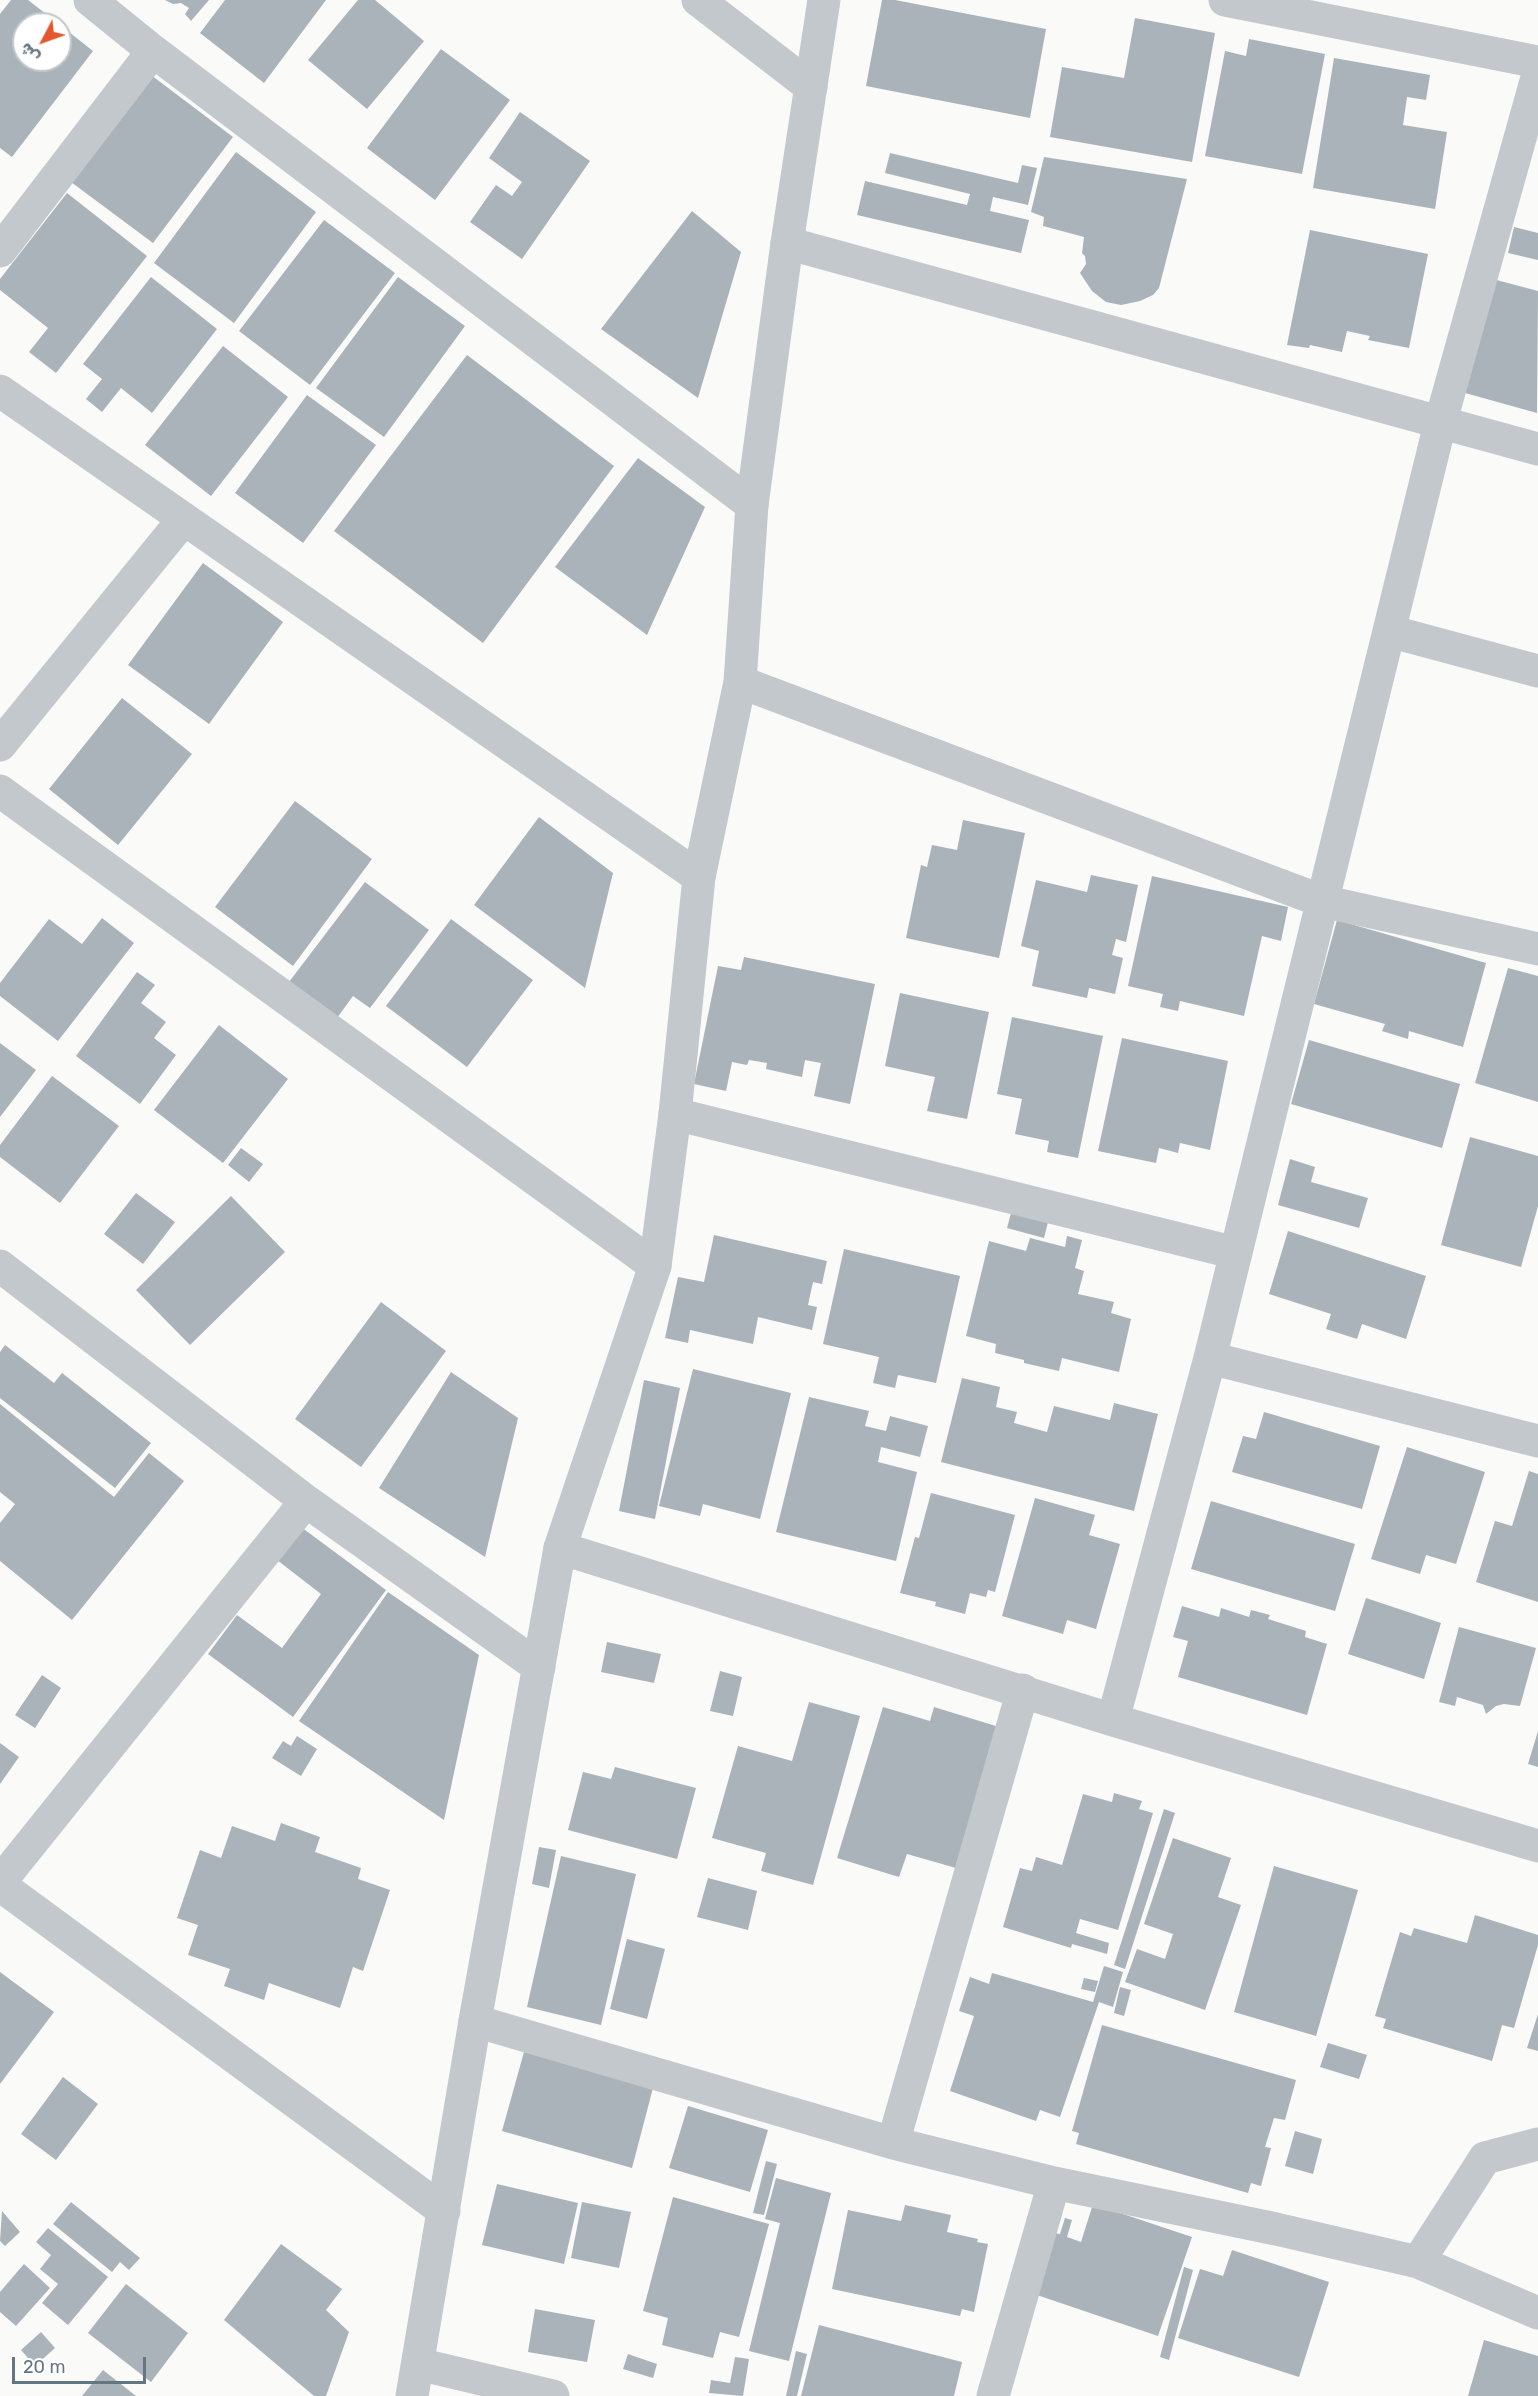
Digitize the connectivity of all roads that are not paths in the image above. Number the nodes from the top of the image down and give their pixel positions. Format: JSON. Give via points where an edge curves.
{"nodes":[{"id":1,"x":90,"y":0,"type":"edge"},
{"id":2,"x":698,"y":0,"type":"edge"},
{"id":3,"x":824,"y":0,"type":"edge"},
{"id":4,"x":1225,"y":0,"type":"edge"},
{"id":5,"x":153,"y":51,"type":"junction"},
{"id":6,"x":1538,"y":62,"type":"edge"},
{"id":7,"x":1538,"y":74,"type":"edge"},
{"id":8,"x":811,"y":87,"type":"junction"},
{"id":9,"x":788,"y":243,"type":"junction"},
{"id":10,"x":0,"y":251,"type":"edge"},
{"id":11,"x":0,"y":391,"type":"edge"},
{"id":12,"x":1440,"y":424,"type":"junction"},
{"id":13,"x":1538,"y":449,"type":"edge"},
{"id":14,"x":752,"y":505,"type":"junction"},
{"id":15,"x":183,"y":520,"type":"junction"},
{"id":16,"x":1389,"y":630,"type":"junction"},
{"id":17,"x":1538,"y":671,"type":"edge"},
{"id":18,"x":740,"y":682,"type":"junction"},
{"id":19,"x":0,"y":745,"type":"edge"},
{"id":20,"x":0,"y":790,"type":"edge"},
{"id":21,"x":699,"y":877,"type":"junction"},
{"id":22,"x":1322,"y":901,"type":"junction"},
{"id":23,"x":1538,"y":949,"type":"edge"},
{"id":24,"x":675,"y":1114,"type":"junction"},
{"id":25,"x":1236,"y":1253,"type":"junction"},
{"id":26,"x":0,"y":1266,"type":"edge"},
{"id":27,"x":654,"y":1266,"type":"junction"},
{"id":28,"x":1210,"y":1358,"type":"junction"},
{"id":29,"x":1538,"y":1441,"type":"edge"},
{"id":30,"x":306,"y":1501,"type":"junction"},
{"id":31,"x":560,"y":1548,"type":"junction"},
{"id":32,"x":539,"y":1667,"type":"junction"},
{"id":33,"x":1023,"y":1690,"type":"junction"},
{"id":34,"x":1113,"y":1720,"type":"junction"},
{"id":35,"x":1538,"y":1846,"type":"edge"},
{"id":36,"x":0,"y":1883,"type":"edge"},
{"id":37,"x":475,"y":2021,"type":"junction"},
{"id":38,"x":893,"y":2144,"type":"junction"},
{"id":39,"x":1538,"y":2144,"type":"edge"},
{"id":40,"x":1054,"y":2183,"type":"junction"},
{"id":41,"x":444,"y":2211,"type":"junction"},
{"id":42,"x":1418,"y":2262,"type":"junction"},
{"id":43,"x":1538,"y":2313,"type":"edge"},
{"id":44,"x":418,"y":2364,"type":"junction"},
{"id":45,"x":412,"y":2396,"type":"edge"},
{"id":46,"x":553,"y":2396,"type":"edge"},
{"id":47,"x":993,"y":2396,"type":"edge"}],
"edges":[{"from":1,"to":5,"type":"street"},
{"from":2,"to":8,"type":"street"},
{"from":3,"to":8,"type":"street"},
{"from":4,"to":6,"type":"street"},
{"from":5,"to":10,"type":"street"},
{"from":5,"to":14,"type":"street"},
{"from":7,"to":12,"type":"street"},
{"from":8,"to":9,"type":"street"},
{"from":9,"to":12,"type":"street"},
{"from":9,"to":14,"type":"street"},
{"from":11,"to":15,"type":"street"},
{"from":12,"to":13,"type":"street"},
{"from":12,"to":16,"type":"street"},
{"from":14,"to":18,"type":"street"},
{"from":15,"to":19,"type":"street"},
{"from":15,"to":21,"type":"street"},
{"from":16,"to":17,"type":"street"},
{"from":16,"to":22,"type":"street"},
{"from":18,"to":21,"type":"street"},
{"from":18,"to":22,"type":"street"},
{"from":20,"to":27,"type":"street"},
{"from":21,"to":24,"type":"street"},
{"from":22,"to":23,"type":"street"},
{"from":22,"to":25,"type":"street"},
{"from":24,"to":25,"type":"street"},
{"from":24,"to":27,"type":"street"},
{"from":25,"to":28,"type":"street"},
{"from":26,"to":30,"type":"street"},
{"from":27,"to":31,"type":"street"},
{"from":28,"to":29,"type":"street"},
{"from":28,"to":34,"type":"street"},
{"from":30,"to":32,"type":"street"},
{"from":30,"to":36,"type":"street"},
{"from":31,"to":32,"type":"street"},
{"from":31,"to":33,"type":"street"},
{"from":32,"to":37,"type":"street"},
{"from":33,"to":34,"type":"street"},
{"from":33,"to":38,"type":"street"},
{"from":34,"to":35,"type":"street"},
{"from":36,"to":41,"type":"street"},
{"from":37,"to":38,"type":"street"},
{"from":37,"to":41,"type":"street"},
{"from":38,"to":40,"type":"street"},
{"from":39,"to":42,"type":"street","via":[[1485,2158]]},
{"from":40,"to":42,"type":"street"},
{"from":40,"to":47,"type":"street"},
{"from":41,"to":44,"type":"street"},
{"from":42,"to":43,"type":"street"},
{"from":44,"to":45,"type":"street"},
{"from":44,"to":46,"type":"street"}]}
